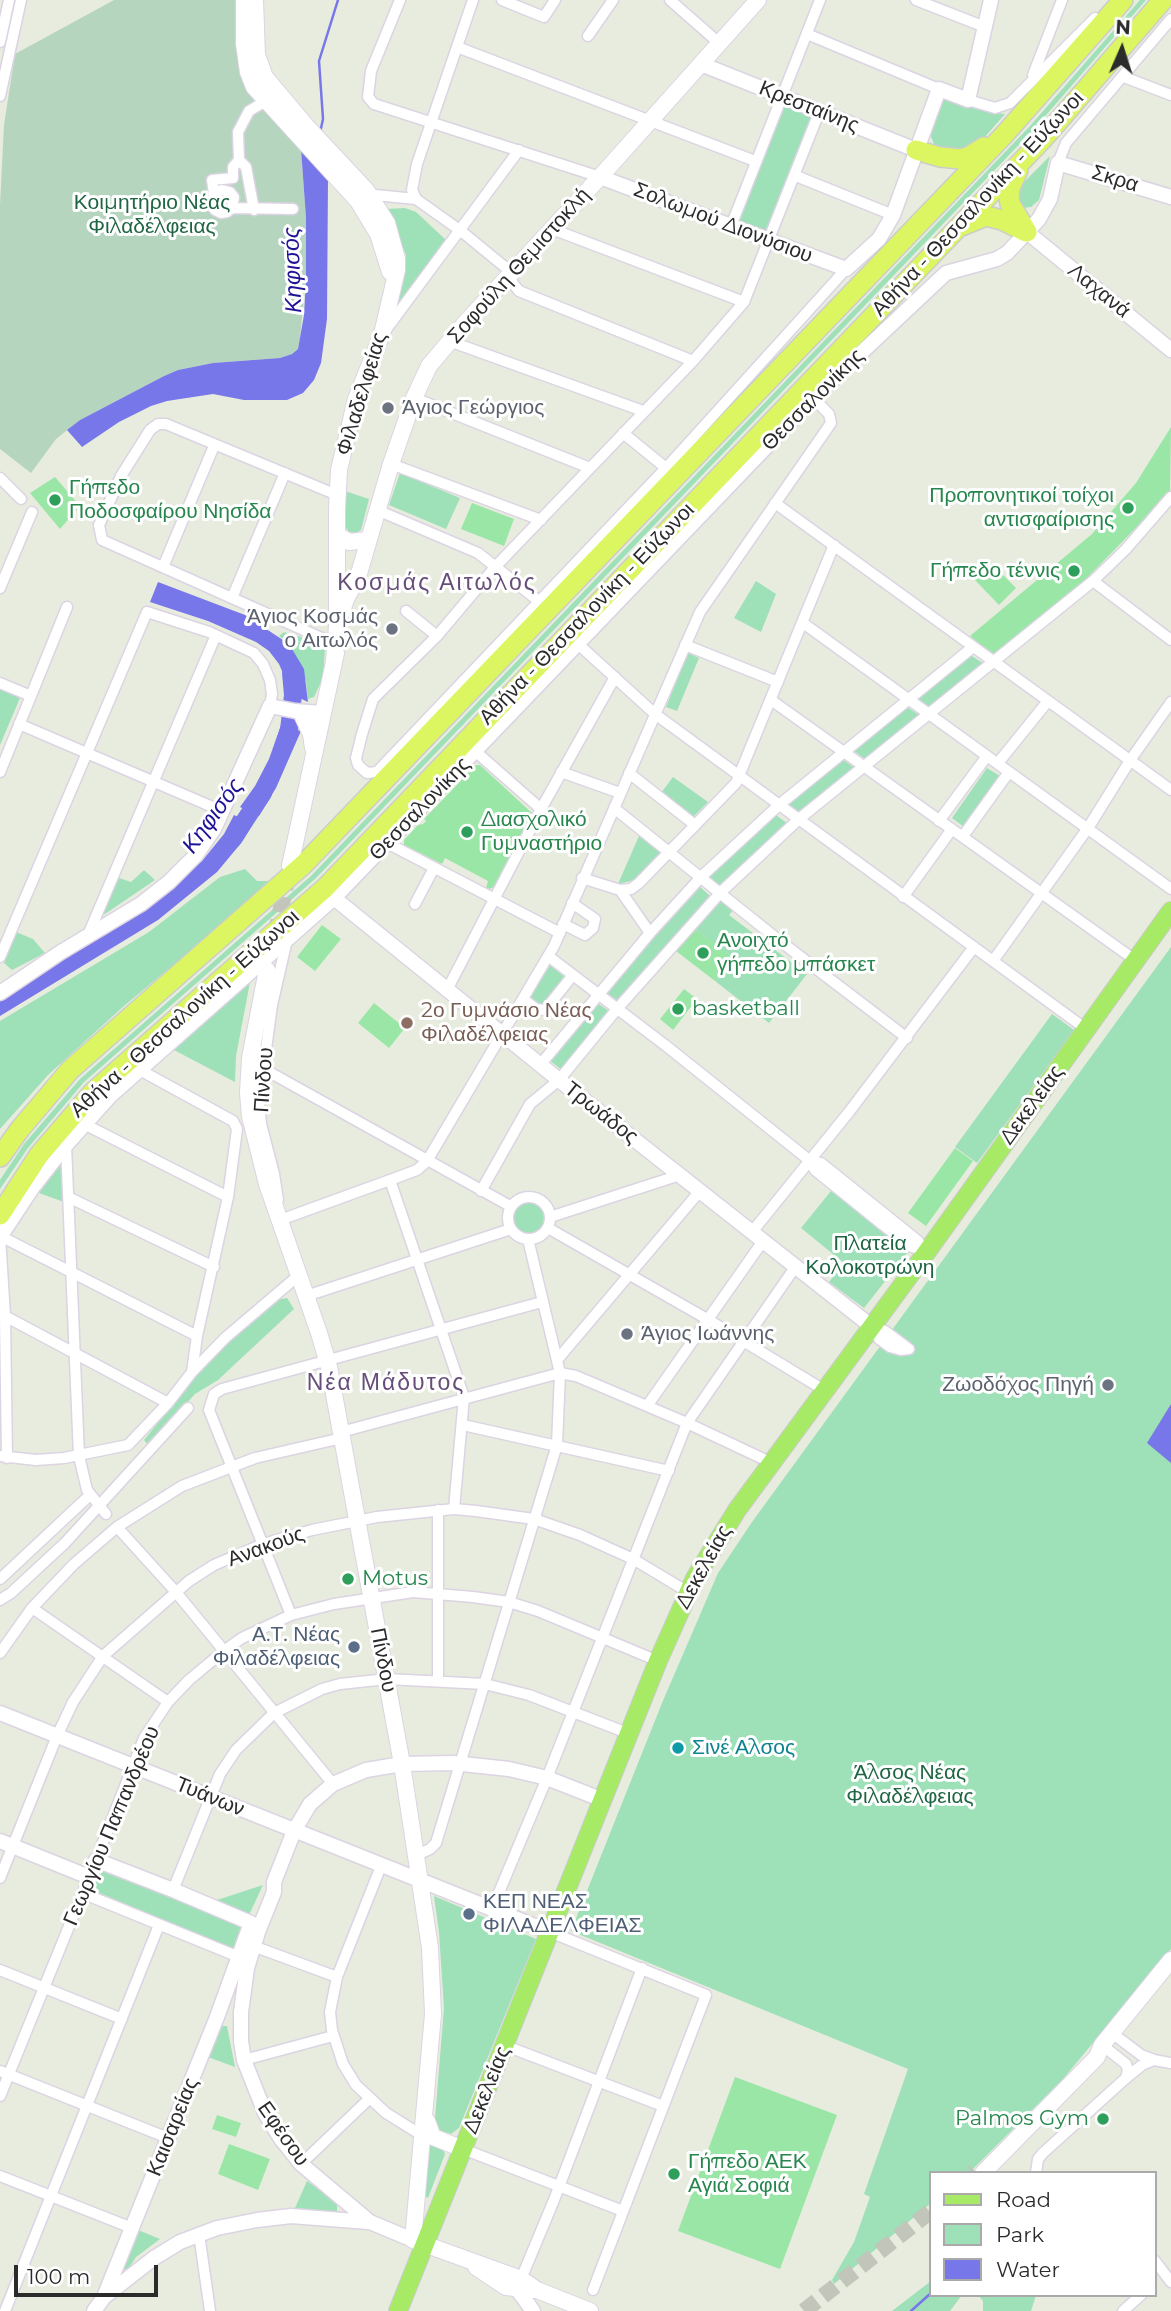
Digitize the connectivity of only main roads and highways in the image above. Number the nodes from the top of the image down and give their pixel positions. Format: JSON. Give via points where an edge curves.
{"nodes":[{"id":1,"x":244,"y":0,"type":"edge"},
{"id":2,"x":255,"y":0,"type":"edge"},
{"id":3,"x":758,"y":0,"type":"edge"},
{"id":4,"x":1123,"y":0,"type":"edge"},
{"id":5,"x":1163,"y":0,"type":"edge"},
{"id":6,"x":271,"y":97,"type":"junction"},
{"id":7,"x":1003,"y":136,"type":"junction"},
{"id":8,"x":1024,"y":159,"type":"junction"},
{"id":9,"x":346,"y":177,"type":"junction"},
{"id":10,"x":933,"y":208,"type":"junction"},
{"id":11,"x":954,"y":232,"type":"junction"},
{"id":12,"x":393,"y":288,"type":"junction"},
{"id":13,"x":337,"y":535,"type":"junction"},
{"id":14,"x":368,"y":540,"type":"junction"},
{"id":15,"x":337,"y":553,"type":"junction"},
{"id":16,"x":363,"y":560,"type":"junction"},
{"id":17,"x":358,"y":576,"type":"junction"},
{"id":18,"x":337,"y":626,"type":"junction"},
{"id":19,"x":334,"y":661,"type":"junction"},
{"id":20,"x":367,"y":865,"type":"road end"},
{"id":21,"x":290,"y":866,"type":"tunnel mouth"},
{"id":22,"x":329,"y":893,"type":"junction"},
{"id":23,"x":1171,"y":912,"type":"edge"},
{"id":24,"x":267,"y":970,"type":"dead end"},
{"id":25,"x":0,"y":1157,"type":"edge"},
{"id":26,"x":0,"y":1215,"type":"edge"},
{"id":27,"x":1171,"y":1960,"type":"edge"},
{"id":28,"x":426,"y":2108,"type":"junction"},
{"id":29,"x":463,"y":2149,"type":"junction"},
{"id":30,"x":980,"y":2171,"type":"edge"},
{"id":31,"x":418,"y":2242,"type":"junction"},
{"id":32,"x":469,"y":2262,"type":"junction"},
{"id":33,"x":519,"y":2284,"type":"junction"},
{"id":34,"x":559,"y":2306,"type":"edge"},
{"id":35,"x":398,"y":2311,"type":"edge"},
{"id":36,"x":590,"y":2311,"type":"edge"}],
"edges":[{"from":1,"to":6,"type":"main road","name":"Φιλαδελφείας","via":[[248,72],[254,87]]},
{"from":2,"to":6,"type":"main road","name":"Φιλαδελφείας","via":[[257,55]]},
{"from":3,"to":14,"type":"main road","name":"Σοφούλη Θεμιστοκλή","via":[[429,366],[414,398]]},
{"from":4,"to":7,"type":"highway","name":"Αθήνα - Θεσσαλονίκη - Εύζωνοι"},
{"from":5,"to":8,"type":"highway","name":"Αθήνα - Θεσσαλονίκη - Εύζωνοι"},
{"from":6,"to":9,"type":"main road","name":"Φιλαδελφείας"},
{"from":7,"to":10,"type":"highway","name":"Αθήνα - Θεσσαλονίκη - Εύζωνοι"},
{"from":7,"to":10,"type":"highway","via":[[968,157],[922,153],[940,164],[944,181]]},
{"from":8,"to":11,"type":"highway","name":"Αθήνα - Θεσσαλονίκη - Εύζωνοι"},
{"from":8,"to":11,"type":"highway","via":[[1009,197],[1027,232],[986,216]]},
{"from":9,"to":12,"type":"main road","name":"Φιλαδελφείας","via":[[378,234]]},
{"from":9,"to":12,"type":"main road","name":"Φιλαδελφείας","via":[[366,190],[387,223],[396,248]]},
{"from":10,"to":25,"type":"highway","name":"Αθήνα - Θεσσαλονίκη - Εύζωνοι","via":[[304,864],[71,1070]]},
{"from":11,"to":22,"type":"highway","name":"Αθήνα - Θεσσαλονίκη - Εύζωνοι"},
{"from":12,"to":13,"type":"main road","name":"Φιλαδελφείας","via":[[382,334],[356,399],[339,470]]},
{"from":13,"to":14,"type":"main road","via":[[349,542]]},
{"from":13,"to":15,"type":"main road","name":"Φιλαδελφείας"},
{"from":14,"to":16,"type":"main road","name":"Σοφούλη Θεμιστοκλή"},
{"from":15,"to":16,"type":"main road","via":[[344,559]]},
{"from":15,"to":18,"type":"main road","name":"Φιλαδελφείας"},
{"from":16,"to":17,"type":"main road","name":"Σοφούλη Θεμιστοκλή"},
{"from":17,"to":18,"type":"main road","name":"Σοφούλη Θεμιστοκλή"},
{"from":17,"to":19,"type":"main road","name":"Σοφούλη Θεμιστοκλή","via":[[355,600]]},
{"from":18,"to":19,"type":"main road","name":"Σοφούλη Θεμιστοκλή"},
{"from":19,"to":21,"type":"main road","via":[[325,697],[300,713],[314,754]]},
{"from":20,"to":22,"type":"highway"},
{"from":22,"to":26,"type":"highway","name":"Αθήνα - Θεσσαλονίκη - Εύζωνοι","via":[[93,1092],[39,1155]]},
{"from":23,"to":29,"type":"main road","name":"Δεκελείας","via":[[714,1544],[659,1661]]},
{"from":24,"to":28,"type":"main road","name":"Πίνδου","via":[[250,1058],[248,1103],[258,1153],[327,1360],[387,1679],[430,1948],[433,1992]]},
{"from":27,"to":30,"type":"main road","via":[[1107,2039]]},
{"from":28,"to":29,"type":"main road","name":"Πίνδου","via":[[433,2137]]},
{"from":28,"to":31,"type":"main road","name":"Πίνδου"},
{"from":29,"to":31,"type":"main road","name":"Δεκελείας"},
{"from":31,"to":32,"type":"main road"},
{"from":31,"to":35,"type":"main road","name":"Δεκελείας"},
{"from":32,"to":33,"type":"main road","via":[[502,2272]]},
{"from":32,"to":33,"type":"main road","via":[[500,2285]]},
{"from":33,"to":34,"type":"main road"},
{"from":34,"to":36,"type":"main road"}]}
